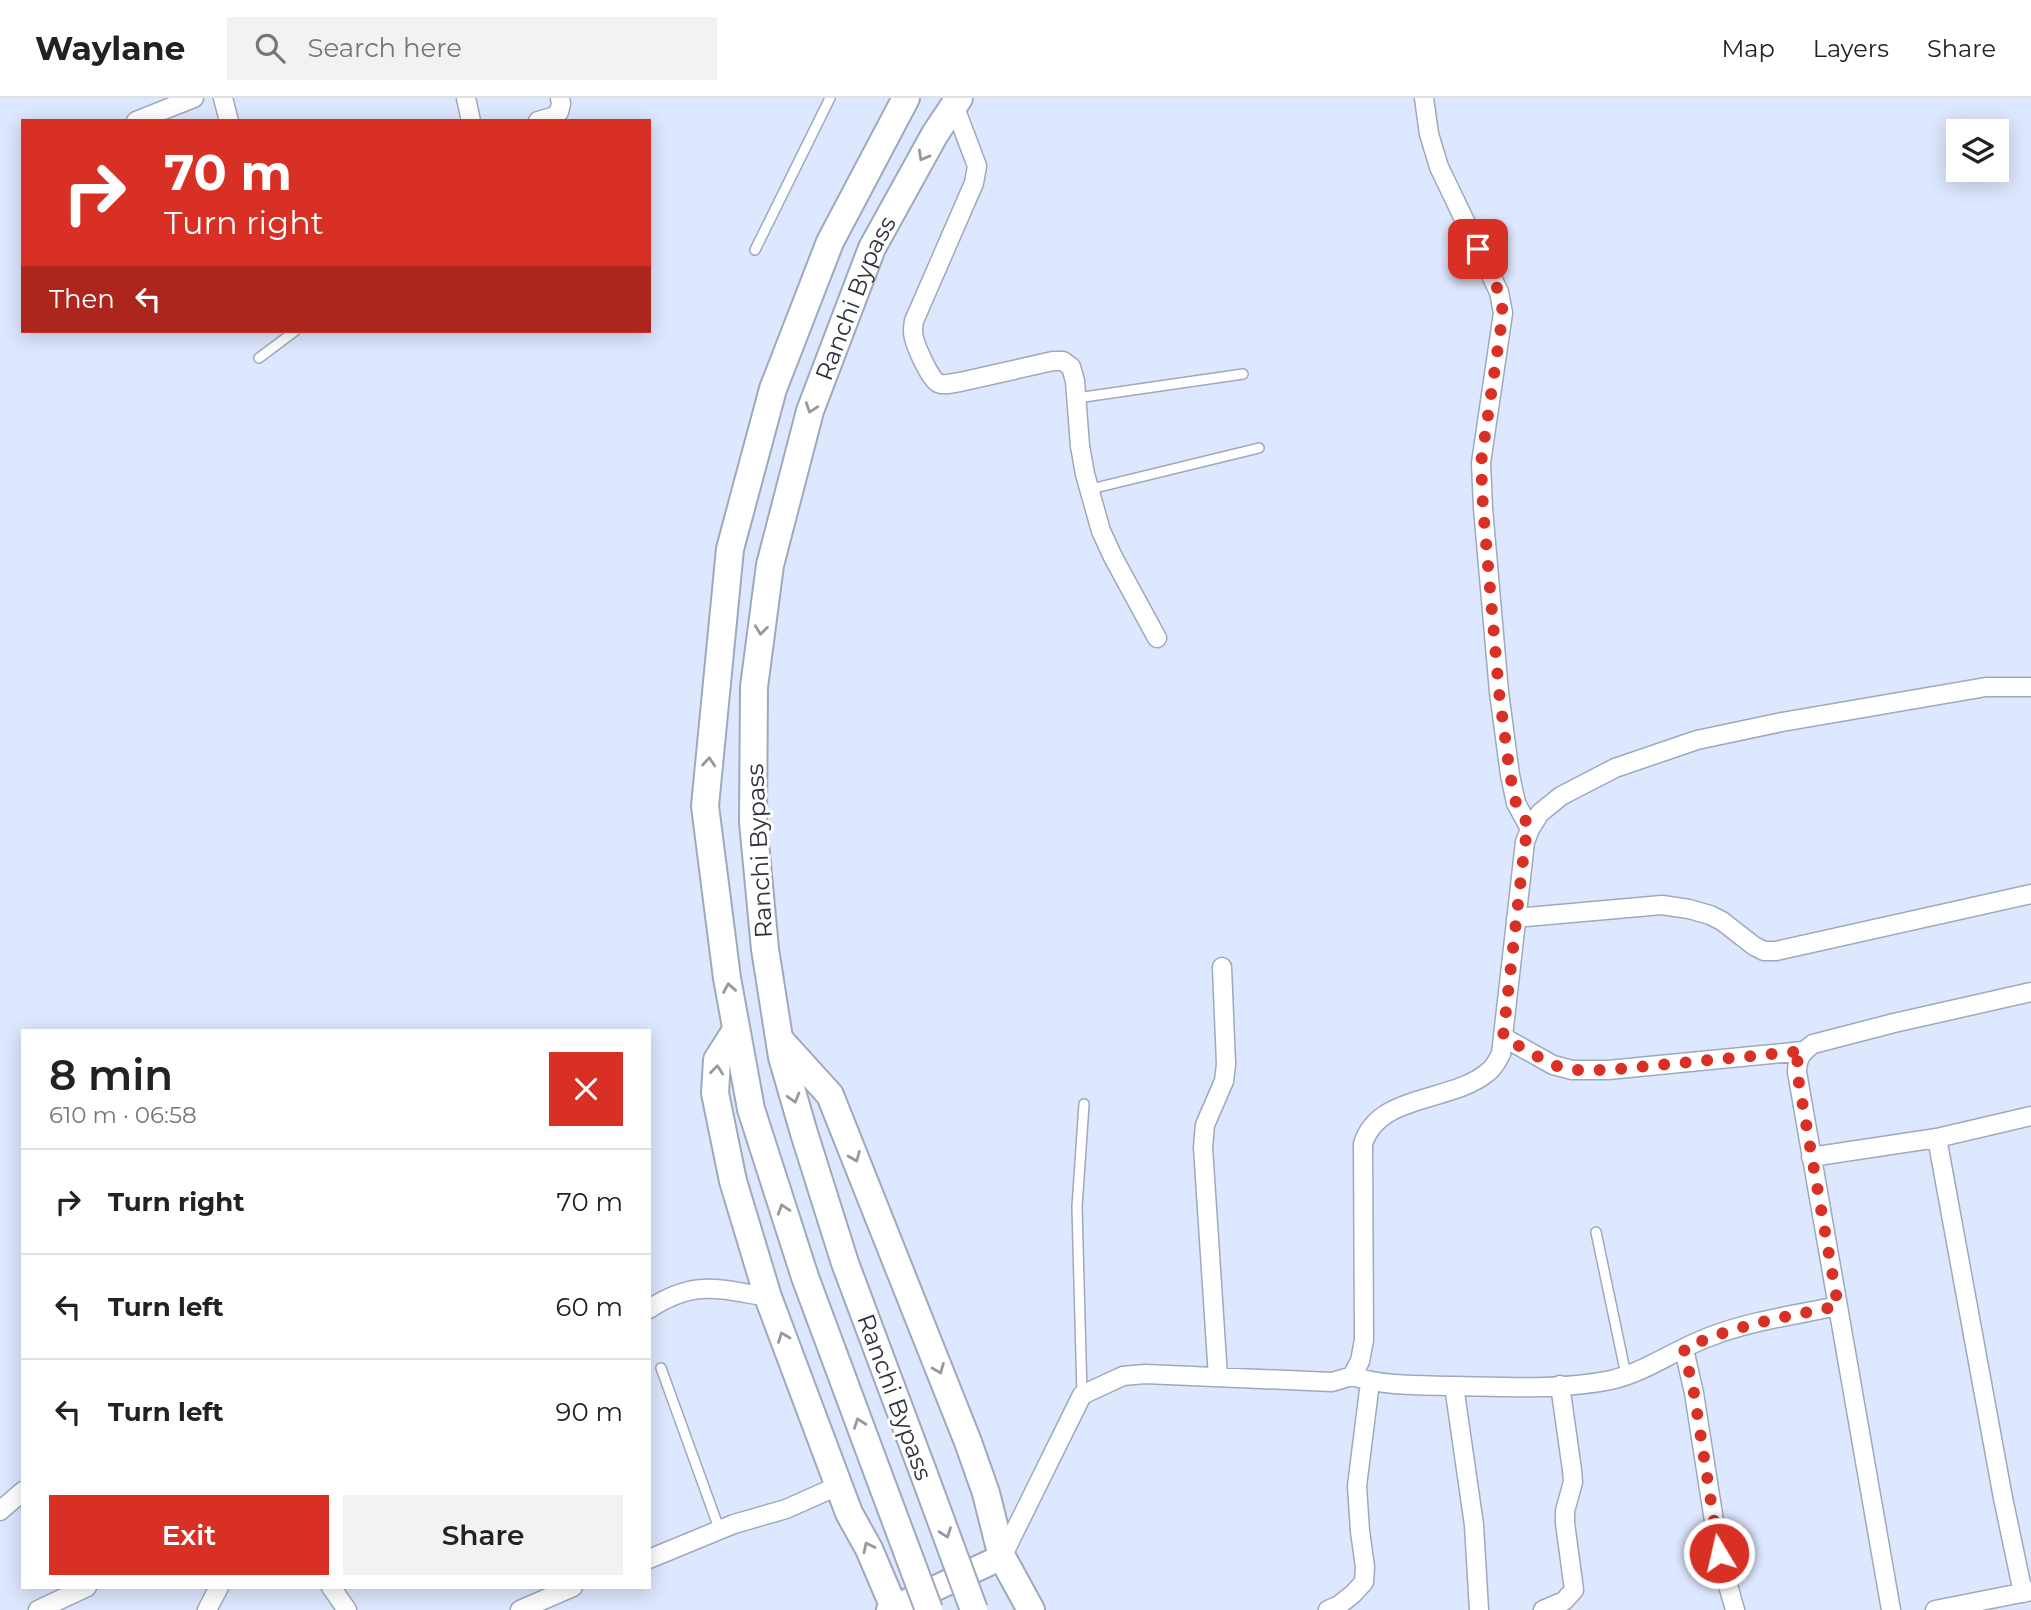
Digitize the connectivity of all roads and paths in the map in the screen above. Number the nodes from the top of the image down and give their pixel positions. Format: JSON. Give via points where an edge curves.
{"nodes":[{"id":1,"x":194,"y":98,"type":"edge"},
{"id":2,"x":223,"y":98,"type":"edge"},
{"id":3,"x":466,"y":98,"type":"edge"},
{"id":4,"x":560,"y":98,"type":"edge"},
{"id":5,"x":830,"y":98,"type":"edge"},
{"id":6,"x":906,"y":98,"type":"edge"},
{"id":7,"x":1424,"y":98,"type":"edge"},
{"id":8,"x":956,"y":101,"type":"edge"},
{"id":9,"x":141,"y":119,"type":"edge"},
{"id":10,"x":228,"y":119,"type":"edge"},
{"id":11,"x":471,"y":119,"type":"edge"},
{"id":12,"x":545,"y":119,"type":"edge"},
{"id":13,"x":755,"y":250,"type":"dead end"},
{"id":14,"x":292,"y":333,"type":"edge"},
{"id":15,"x":259,"y":358,"type":"dead end"},
{"id":16,"x":1243,"y":374,"type":"dead end"},
{"id":17,"x":1077,"y":398,"type":"junction"},
{"id":18,"x":1259,"y":448,"type":"dead end"},
{"id":19,"x":1091,"y":489,"type":"junction"},
{"id":20,"x":1157,"y":638,"type":"dead end"},
{"id":21,"x":2031,"y":687,"type":"edge"},
{"id":22,"x":1530,"y":829,"type":"junction"},
{"id":23,"x":2031,"y":894,"type":"edge"},
{"id":24,"x":1517,"y":918,"type":"junction"},
{"id":25,"x":1222,"y":967,"type":"dead end"},
{"id":26,"x":2031,"y":992,"type":"edge"},
{"id":27,"x":736,"y":1030,"type":"junction"},
{"id":28,"x":1503,"y":1037,"type":"junction"},
{"id":29,"x":779,"y":1040,"type":"junction"},
{"id":30,"x":1803,"y":1051,"type":"junction"},
{"id":31,"x":1084,"y":1104,"type":"dead end"},
{"id":32,"x":2031,"y":1115,"type":"edge"},
{"id":33,"x":1937,"y":1138,"type":"junction"},
{"id":34,"x":1811,"y":1157,"type":"junction"},
{"id":35,"x":1596,"y":1232,"type":"dead end"},
{"id":36,"x":768,"y":1297,"type":"junction"},
{"id":37,"x":1838,"y":1306,"type":"junction"},
{"id":38,"x":651,"y":1308,"type":"edge"},
{"id":39,"x":1684,"y":1349,"type":"junction"},
{"id":40,"x":661,"y":1368,"type":"dead end"},
{"id":41,"x":1626,"y":1375,"type":"junction"},
{"id":42,"x":1352,"y":1376,"type":"junction"},
{"id":43,"x":1218,"y":1377,"type":"junction"},
{"id":44,"x":1370,"y":1382,"type":"junction"},
{"id":45,"x":1560,"y":1385,"type":"junction"},
{"id":46,"x":1454,"y":1386,"type":"junction"},
{"id":47,"x":1082,"y":1395,"type":"junction"},
{"id":48,"x":840,"y":1485,"type":"junction"},
{"id":49,"x":21,"y":1493,"type":"edge"},
{"id":50,"x":0,"y":1511,"type":"edge"},
{"id":51,"x":720,"y":1531,"type":"junction"},
{"id":52,"x":1002,"y":1557,"type":"junction"},
{"id":53,"x":651,"y":1558,"type":"edge"},
{"id":54,"x":83,"y":1589,"type":"edge"},
{"id":55,"x":218,"y":1589,"type":"edge"},
{"id":56,"x":332,"y":1589,"type":"edge"},
{"id":57,"x":568,"y":1589,"type":"edge"},
{"id":58,"x":2020,"y":1597,"type":"edge"},
{"id":59,"x":893,"y":1609,"type":"edge"},
{"id":60,"x":38,"y":1610,"type":"edge"},
{"id":61,"x":207,"y":1610,"type":"edge"},
{"id":62,"x":347,"y":1610,"type":"edge"},
{"id":63,"x":520,"y":1610,"type":"edge"},
{"id":64,"x":929,"y":1610,"type":"edge"},
{"id":65,"x":975,"y":1610,"type":"edge"},
{"id":66,"x":1031,"y":1610,"type":"edge"},
{"id":67,"x":1328,"y":1610,"type":"edge"},
{"id":68,"x":1479,"y":1610,"type":"edge"},
{"id":69,"x":1543,"y":1610,"type":"edge"},
{"id":70,"x":1735,"y":1610,"type":"edge"},
{"id":71,"x":1891,"y":1610,"type":"edge"},
{"id":72,"x":1934,"y":1610,"type":"edge"}],
"edges":[{"from":1,"to":9,"type":"street"},
{"from":2,"to":10,"type":"street"},
{"from":3,"to":11,"type":"street"},
{"from":4,"to":12,"type":"street","via":[[559,112]]},
{"from":5,"to":13,"type":"lane"},
{"from":27,"to":6,"type":"main road","name":"Ranchi Bypass","one_way":true,"via":[[705,806],[730,548],[773,389],[830,242]]},
{"from":7,"to":22,"type":"street","via":[[1439,167],[1499,292],[1503,313],[1481,463],[1483,508],[1510,775],[1516,803]]},
{"from":8,"to":17,"type":"street","via":[[978,166],[914,321],[914,339],[938,383],[1063,361],[1071,367]]},
{"from":8,"to":29,"type":"main road","name":"Ranchi Bypass","one_way":true,"via":[[872,248],[810,411],[770,565],[754,687],[753,822]]},
{"from":14,"to":15,"type":"lane"},
{"from":16,"to":17,"type":"lane"},
{"from":17,"to":19,"type":"street","via":[[1080,446]]},
{"from":18,"to":19,"type":"lane"},
{"from":19,"to":20,"type":"street","via":[[1101,531]]},
{"from":21,"to":22,"type":"street","via":[[1986,687],[1697,740],[1615,768],[1561,796],[1540,813]]},
{"from":22,"to":24,"type":"street"},
{"from":23,"to":24,"type":"street","via":[[1776,951],[1754,946],[1710,915],[1662,905]]},
{"from":24,"to":28,"type":"street"},
{"from":25,"to":43,"type":"street","via":[[1226,1064],[1224,1081],[1205,1125],[1203,1147]]},
{"from":26,"to":30,"type":"street","via":[[1813,1044]]},
{"from":36,"to":27,"type":"main road","one_way":true,"via":[[733,1181],[715,1093],[717,1060]]},
{"from":64,"to":27,"type":"main road","name":"Ranchi Bypass","one_way":true,"bridge":true,"via":[[800,1264],[751,1109]]},
{"from":28,"to":30,"type":"street","via":[[1553,1065],[1572,1070]]},
{"from":28,"to":42,"type":"street","via":[[1501,1054],[1480,1078],[1392,1110],[1367,1131],[1363,1144],[1364,1340]]},
{"from":29,"to":52,"type":"main road","one_way":true,"via":[[830,1095],[968,1442]]},
{"from":29,"to":65,"type":"main road","name":"Ranchi Bypass","one_way":true,"bridge":true,"via":[[845,1263]]},
{"from":30,"to":34,"type":"street","via":[[1797,1072]]},
{"from":31,"to":47,"type":"lane","via":[[1077,1207]]},
{"from":32,"to":33,"type":"street"},
{"from":33,"to":34,"type":"street"},
{"from":33,"to":58,"type":"street"},
{"from":34,"to":37,"type":"street"},
{"from":35,"to":41,"type":"lane"},
{"from":36,"to":38,"type":"street","via":[[695,1289]]},
{"from":48,"to":36,"type":"main road","one_way":true},
{"from":37,"to":39,"type":"street","via":[[1736,1327]]},
{"from":37,"to":71,"type":"street"},
{"from":39,"to":41,"type":"street"},
{"from":39,"to":70,"type":"street","via":[[1719,1553]]},
{"from":40,"to":51,"type":"lane"},
{"from":41,"to":45,"type":"street"},
{"from":42,"to":43,"type":"street","via":[[1332,1382]]},
{"from":42,"to":44,"type":"street"},
{"from":43,"to":47,"type":"street","via":[[1123,1376]]},
{"from":44,"to":46,"type":"street"},
{"from":44,"to":67,"type":"street","via":[[1357,1486],[1364,1582]]},
{"from":45,"to":46,"type":"street"},
{"from":45,"to":69,"type":"street","via":[[1573,1482],[1565,1523],[1574,1590],[1564,1601]]},
{"from":46,"to":68,"type":"street","via":[[1474,1525]]},
{"from":47,"to":52,"type":"street"},
{"from":48,"to":51,"type":"street"},
{"from":59,"to":48,"type":"main road","one_way":true},
{"from":49,"to":50,"type":"street"},
{"from":51,"to":53,"type":"street"},
{"from":52,"to":59,"type":"street"},
{"from":52,"to":66,"type":"main road"},
{"from":54,"to":60,"type":"street"},
{"from":55,"to":61,"type":"street"},
{"from":56,"to":62,"type":"street"},
{"from":57,"to":63,"type":"street"},
{"from":58,"to":72,"type":"street"}]}
